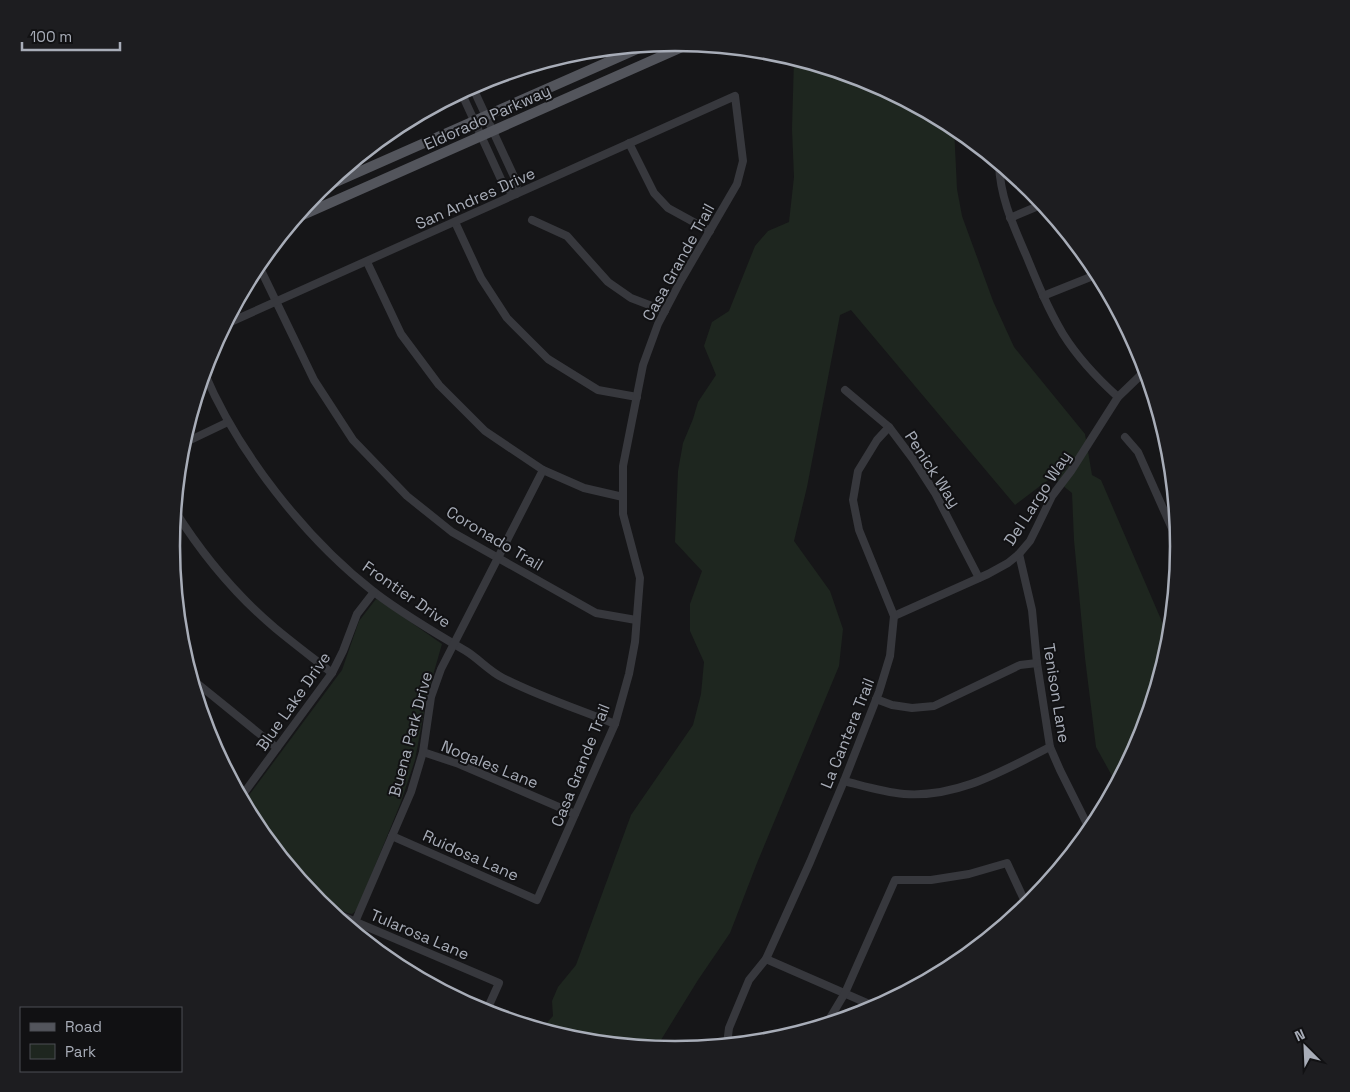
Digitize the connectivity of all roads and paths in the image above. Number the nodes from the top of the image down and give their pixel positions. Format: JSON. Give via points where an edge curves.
{"nodes":[{"id":1,"x":674,"y":51,"type":"edge"},
{"id":2,"x":627,"y":53,"type":"edge"},
{"id":3,"x":476,"y":94,"type":"edge"},
{"id":4,"x":735,"y":96,"type":"joint"},
{"id":5,"x":464,"y":99,"type":"edge"},
{"id":6,"x":486,"y":116,"type":"junction"},
{"id":7,"x":474,"y":121,"type":"junction"},
{"id":8,"x":493,"y":131,"type":"junction"},
{"id":9,"x":481,"y":136,"type":"junction"},
{"id":10,"x":630,"y":143,"type":"junction"},
{"id":11,"x":1000,"y":173,"type":"edge"},
{"id":12,"x":344,"y":178,"type":"edge"},
{"id":13,"x":516,"y":194,"type":"junction"},
{"id":14,"x":1035,"y":207,"type":"edge"},
{"id":15,"x":311,"y":211,"type":"edge"},
{"id":16,"x":1010,"y":218,"type":"junction"},
{"id":17,"x":532,"y":220,"type":"dead end"},
{"id":18,"x":454,"y":222,"type":"junction"},
{"id":19,"x":710,"y":230,"type":"junction"},
{"id":20,"x":367,"y":262,"type":"junction"},
{"id":21,"x":262,"y":273,"type":"edge"},
{"id":22,"x":1090,"y":277,"type":"edge"},
{"id":23,"x":1043,"y":296,"type":"junction"},
{"id":24,"x":276,"y":302,"type":"junction"},
{"id":25,"x":665,"y":311,"type":"junction"},
{"id":26,"x":235,"y":320,"type":"edge"},
{"id":27,"x":1139,"y":376,"type":"edge"},
{"id":28,"x":209,"y":382,"type":"edge"},
{"id":29,"x":845,"y":390,"type":"dead end"},
{"id":30,"x":637,"y":397,"type":"junction"},
{"id":31,"x":1118,"y":397,"type":"junction"},
{"id":32,"x":228,"y":422,"type":"junction"},
{"id":33,"x":889,"y":427,"type":"junction"},
{"id":34,"x":1124,"y":437,"type":"dead end"},
{"id":35,"x":192,"y":439,"type":"edge"},
{"id":36,"x":543,"y":470,"type":"junction"},
{"id":37,"x":623,"y":497,"type":"junction"},
{"id":38,"x":181,"y":520,"type":"edge"},
{"id":39,"x":1169,"y":522,"type":"edge"},
{"id":40,"x":1020,"y":554,"type":"junction"},
{"id":41,"x":498,"y":558,"type":"junction"},
{"id":42,"x":979,"y":578,"type":"junction"},
{"id":43,"x":374,"y":592,"type":"junction"},
{"id":44,"x":894,"y":616,"type":"junction"},
{"id":45,"x":636,"y":620,"type":"junction"},
{"id":46,"x":455,"y":644,"type":"junction"},
{"id":47,"x":1037,"y":662,"type":"junction"},
{"id":48,"x":332,"y":673,"type":"junction"},
{"id":49,"x":201,"y":686,"type":"edge"},
{"id":50,"x":876,"y":699,"type":"junction"},
{"id":51,"x":615,"y":724,"type":"junction"},
{"id":52,"x":1050,"y":747,"type":"junction"},
{"id":53,"x":277,"y":748,"type":"junction"},
{"id":54,"x":423,"y":752,"type":"junction"},
{"id":55,"x":844,"y":781,"type":"junction"},
{"id":56,"x":246,"y":791,"type":"edge"},
{"id":57,"x":575,"y":814,"type":"junction"},
{"id":58,"x":1086,"y":821,"type":"edge"},
{"id":59,"x":392,"y":836,"type":"junction"},
{"id":60,"x":1023,"y":898,"type":"edge"},
{"id":61,"x":537,"y":900,"type":"joint"},
{"id":62,"x":355,"y":923,"type":"edge"},
{"id":63,"x":360,"y":927,"type":"edge"},
{"id":64,"x":766,"y":958,"type":"junction"},
{"id":65,"x":845,"y":993,"type":"junction"},
{"id":66,"x":866,"y":1002,"type":"edge"},
{"id":67,"x":489,"y":1004,"type":"edge"},
{"id":68,"x":833,"y":1014,"type":"edge"},
{"id":69,"x":728,"y":1038,"type":"edge"}],
"edges":[{"from":1,"to":8,"type":"main road","name":"Eldorado Parkway"},
{"from":2,"to":6,"type":"main road","name":"Eldorado Parkway"},
{"from":3,"to":6,"type":"street"},
{"from":4,"to":10,"type":"street","name":"San Andres Drive"},
{"from":4,"to":19,"type":"street","name":"Casa Grande Trail","via":[[744,161],[737,184]]},
{"from":5,"to":7,"type":"street"},
{"from":6,"to":7,"type":"main road","name":"Eldorado Parkway"},
{"from":6,"to":8,"type":"street"},
{"from":7,"to":9,"type":"street"},
{"from":7,"to":12,"type":"main road","name":"Eldorado Parkway"},
{"from":8,"to":9,"type":"main road","name":"Eldorado Parkway"},
{"from":8,"to":13,"type":"street","via":[[517,183]]},
{"from":9,"to":13,"type":"street","via":[[505,188]]},
{"from":9,"to":15,"type":"main road","name":"Eldorado Parkway"},
{"from":10,"to":13,"type":"street","name":"San Andres Drive"},
{"from":10,"to":19,"type":"street","via":[[654,193],[668,208]]},
{"from":11,"to":16,"type":"street"},
{"from":13,"to":18,"type":"street","name":"San Andres Drive"},
{"from":14,"to":16,"type":"street"},
{"from":16,"to":23,"type":"street"},
{"from":17,"to":25,"type":"street","via":[[567,236],[608,282],[631,298]]},
{"from":18,"to":20,"type":"street","name":"San Andres Drive"},
{"from":18,"to":30,"type":"street","via":[[481,278],[507,318],[548,359],[598,390]]},
{"from":19,"to":25,"type":"street","name":"Casa Grande Trail"},
{"from":20,"to":24,"type":"street","name":"San Andres Drive"},
{"from":20,"to":36,"type":"street","via":[[401,334],[439,385],[485,431]]},
{"from":21,"to":24,"type":"street","name":"Coronado Trail"},
{"from":22,"to":23,"type":"street"},
{"from":23,"to":31,"type":"street","via":[[1063,334]]},
{"from":24,"to":26,"type":"street","name":"San Andres Drive"},
{"from":24,"to":41,"type":"street","name":"Coronado Trail","via":[[314,380],[353,440],[407,496],[452,532]]},
{"from":25,"to":30,"type":"street","name":"Casa Grande Trail","via":[[643,365]]},
{"from":27,"to":31,"type":"street","name":"Del Largo Way"},
{"from":28,"to":32,"type":"street","name":"Frontier Drive"},
{"from":29,"to":33,"type":"street","name":"Penick Way"},
{"from":30,"to":37,"type":"street","name":"Casa Grande Trail","via":[[623,466]]},
{"from":31,"to":40,"type":"street","name":"Del Largo Way","via":[[1052,496],[1038,527]]},
{"from":32,"to":35,"type":"street"},
{"from":32,"to":43,"type":"street","name":"Frontier Drive","via":[[264,476],[301,522]]},
{"from":33,"to":42,"type":"street","name":"Penick Way","via":[[936,492]]},
{"from":33,"to":44,"type":"street","name":"La Cantera Trail","via":[[858,471],[853,500],[859,530]]},
{"from":34,"to":39,"type":"street","via":[[1138,452]]},
{"from":36,"to":37,"type":"street","via":[[584,488]]},
{"from":36,"to":41,"type":"street","name":"Buena Park Drive"},
{"from":37,"to":45,"type":"street","name":"Casa Grande Trail","via":[[623,514],[640,578]]},
{"from":38,"to":48,"type":"street","via":[[228,582],[273,626]]},
{"from":40,"to":42,"type":"street","name":"Del Largo Way"},
{"from":40,"to":47,"type":"street","name":"Tenison Lane","via":[[1032,610]]},
{"from":41,"to":45,"type":"street","name":"Coronado Trail","via":[[596,613]]},
{"from":41,"to":46,"type":"street","name":"Buena Park Drive"},
{"from":42,"to":44,"type":"street","name":"Del Largo Way"},
{"from":43,"to":46,"type":"street","name":"Frontier Drive"},
{"from":43,"to":48,"type":"street","name":"Blue Lake Drive","via":[[357,614]]},
{"from":44,"to":50,"type":"street","name":"La Cantera Trail","via":[[890,656]]},
{"from":45,"to":51,"type":"street","name":"Casa Grande Trail","via":[[629,674]]},
{"from":46,"to":51,"type":"street","name":"Frontier Drive","via":[[502,677]]},
{"from":46,"to":54,"type":"street","name":"Buena Park Drive","via":[[431,697]]},
{"from":47,"to":50,"type":"street","via":[[1002,672],[934,706],[912,708]]},
{"from":47,"to":52,"type":"street","name":"Tenison Lane"},
{"from":48,"to":53,"type":"street","name":"Blue Lake Drive"},
{"from":49,"to":53,"type":"street"},
{"from":50,"to":55,"type":"street","name":"La Cantera Trail"},
{"from":51,"to":57,"type":"street","name":"Casa Grande Trail"},
{"from":52,"to":55,"type":"street","via":[[996,774],[954,790],[905,794]]},
{"from":52,"to":58,"type":"street","name":"Tenison Lane"},
{"from":53,"to":56,"type":"street","name":"Blue Lake Drive"},
{"from":54,"to":57,"type":"street","name":"Nogales Lane"},
{"from":54,"to":59,"type":"street","name":"Buena Park Drive","via":[[411,792]]},
{"from":55,"to":64,"type":"street","name":"La Cantera Trail"},
{"from":57,"to":61,"type":"street","name":"Casa Grande Trail"},
{"from":59,"to":61,"type":"street","name":"Ruidosa Lane"},
{"from":59,"to":62,"type":"street","name":"Buena Park Drive"},
{"from":60,"to":65,"type":"street","via":[[1007,864],[931,880],[895,880]]},
{"from":63,"to":67,"type":"street","name":"Tularosa Lane","via":[[499,982]]},
{"from":64,"to":65,"type":"street"},
{"from":64,"to":69,"type":"street","name":"La Cantera Trail","via":[[749,980]]},
{"from":65,"to":66,"type":"street"},
{"from":65,"to":68,"type":"street"}]}
